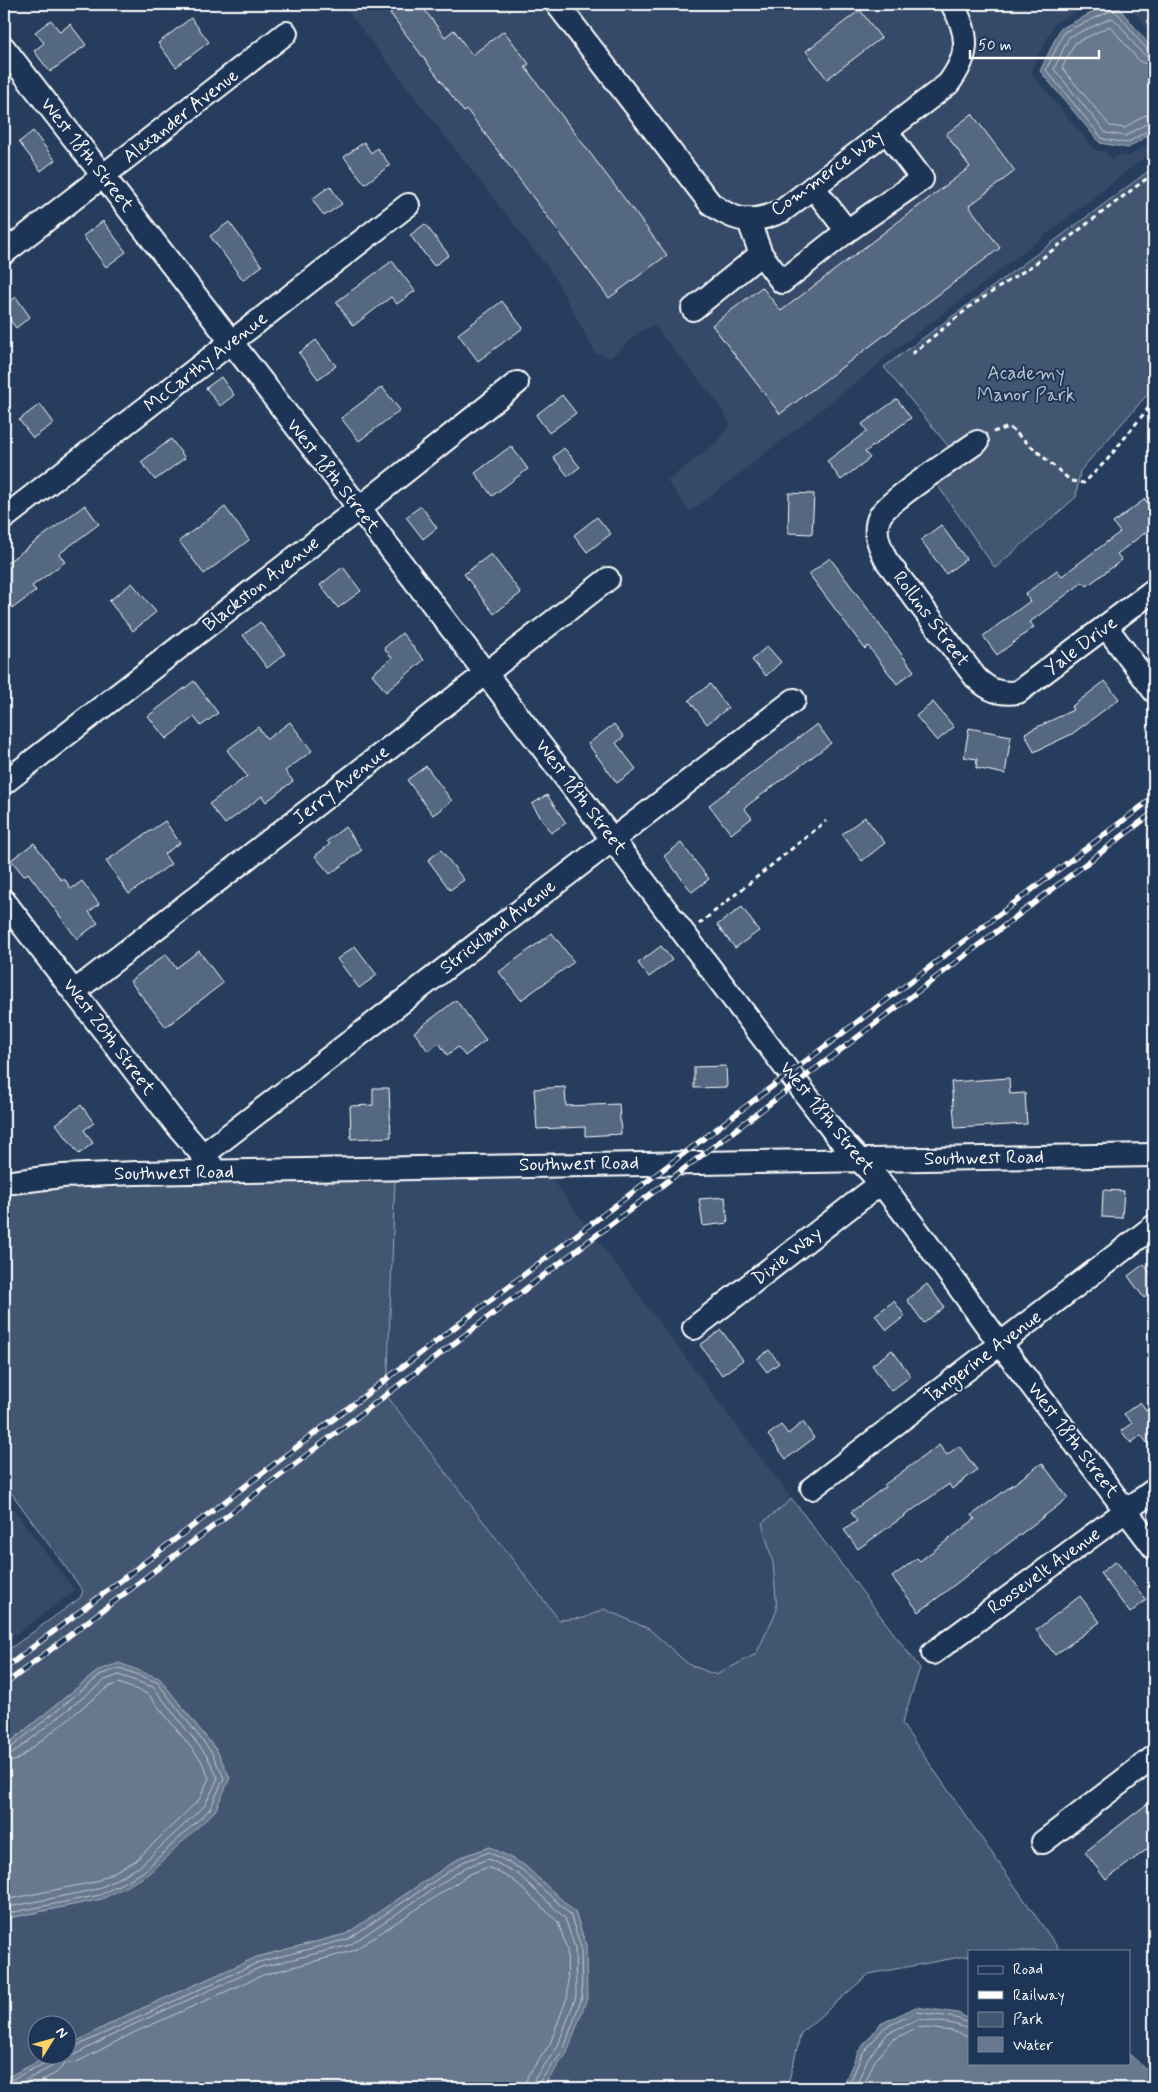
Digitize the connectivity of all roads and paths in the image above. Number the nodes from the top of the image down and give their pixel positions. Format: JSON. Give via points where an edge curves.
{"nodes":[{"id":1,"x":557,"y":4,"type":"edge"},
{"id":2,"x":952,"y":4,"type":"edge"},
{"id":3,"x":286,"y":33,"type":"dead end"},
{"id":4,"x":4,"y":48,"type":"edge"},
{"id":5,"x":886,"y":131,"type":"junction"},
{"id":6,"x":1154,"y":173,"type":"edge"},
{"id":7,"x":103,"y":176,"type":"junction"},
{"id":8,"x":813,"y":187,"type":"junction"},
{"id":9,"x":408,"y":205,"type":"dead end"},
{"id":10,"x":748,"y":219,"type":"junction"},
{"id":11,"x":847,"y":231,"type":"junction"},
{"id":12,"x":4,"y":253,"type":"edge"},
{"id":13,"x":761,"y":254,"type":"junction"},
{"id":14,"x":693,"y":309,"type":"dead end"},
{"id":15,"x":231,"y":343,"type":"junction"},
{"id":16,"x":912,"y":354,"type":"dead end"},
{"id":17,"x":516,"y":383,"type":"dead end"},
{"id":18,"x":1154,"y":401,"type":"edge"},
{"id":19,"x":977,"y":442,"type":"joint"},
{"id":20,"x":358,"y":509,"type":"junction"},
{"id":21,"x":4,"y":518,"type":"edge"},
{"id":22,"x":608,"y":579,"type":"dead end"},
{"id":23,"x":1154,"y":590,"type":"edge"},
{"id":24,"x":1107,"y":628,"type":"junction"},
{"id":25,"x":487,"y":672,"type":"junction"},
{"id":26,"x":1154,"y":691,"type":"edge"},
{"id":27,"x":1003,"y":694,"type":"joint"},
{"id":28,"x":794,"y":700,"type":"dead end"},
{"id":29,"x":4,"y":783,"type":"edge"},
{"id":30,"x":826,"y":821,"type":"dead end"},
{"id":31,"x":612,"y":839,"type":"junction"},
{"id":32,"x":4,"y":901,"type":"edge"},
{"id":33,"x":685,"y":935,"type":"junction"},
{"id":34,"x":74,"y":991,"type":"junction"},
{"id":35,"x":1154,"y":1155,"type":"edge"},
{"id":36,"x":860,"y":1160,"type":"junction"},
{"id":37,"x":210,"y":1163,"type":"junction"},
{"id":38,"x":4,"y":1183,"type":"edge"},
{"id":39,"x":881,"y":1183,"type":"junction"},
{"id":40,"x":1154,"y":1226,"type":"edge"},
{"id":41,"x":694,"y":1328,"type":"dead end"},
{"id":42,"x":1000,"y":1345,"type":"junction"},
{"id":43,"x":812,"y":1488,"type":"dead end"},
{"id":44,"x":1154,"y":1490,"type":"edge"},
{"id":45,"x":1126,"y":1511,"type":"junction"},
{"id":46,"x":1154,"y":1548,"type":"edge"},
{"id":47,"x":932,"y":1652,"type":"dead end"},
{"id":48,"x":1154,"y":1757,"type":"edge"},
{"id":49,"x":1043,"y":1842,"type":"dead end"}],
"edges":[{"from":1,"to":10,"type":"street","name":"Commerce Way","via":[[710,203],[727,216]]},
{"from":2,"to":5,"type":"street","name":"Commerce Way","via":[[964,25],[966,49],[960,69],[948,84]]},
{"from":3,"to":7,"type":"street","name":"Alexander Avenue"},
{"from":4,"to":7,"type":"street","name":"West 18th Street"},
{"from":5,"to":8,"type":"street","name":"Commerce Way"},
{"from":5,"to":11,"type":"street","via":[[922,179]]},
{"from":6,"to":16,"type":"path","via":[[1033,264],[972,305]]},
{"from":7,"to":12,"type":"street","name":"Alexander Avenue"},
{"from":7,"to":15,"type":"street","name":"West 18th Street"},
{"from":8,"to":10,"type":"street","name":"Commerce Way","via":[[764,219]]},
{"from":8,"to":11,"type":"street"},
{"from":9,"to":15,"type":"street","name":"McCarthy Avenue"},
{"from":10,"to":13,"type":"street"},
{"from":11,"to":13,"type":"street","via":[[782,282]]},
{"from":13,"to":14,"type":"street"},
{"from":15,"to":20,"type":"street","name":"West 18th Street"},
{"from":15,"to":21,"type":"street","name":"McCarthy Avenue"},
{"from":17,"to":20,"type":"street","name":"Blackston Avenue"},
{"from":18,"to":19,"type":"path","via":[[1107,460],[1084,483],[1071,481],[1009,427],[987,434]]},
{"from":19,"to":27,"type":"street","name":"Rollins Street","via":[[892,503],[880,516],[876,529],[886,560],[976,678],[987,688]]},
{"from":20,"to":25,"type":"street","name":"West 18th Street"},
{"from":20,"to":29,"type":"street","name":"Blackston Avenue"},
{"from":22,"to":25,"type":"street","name":"Jerry Avenue"},
{"from":23,"to":24,"type":"street","name":"Yale Drive"},
{"from":24,"to":26,"type":"street"},
{"from":24,"to":27,"type":"street","name":"Yale Drive","via":[[1018,692]]},
{"from":25,"to":31,"type":"street","name":"West 18th Street"},
{"from":25,"to":34,"type":"street","name":"Jerry Avenue"},
{"from":28,"to":31,"type":"street","name":"Strickland Avenue"},
{"from":30,"to":33,"type":"path"},
{"from":31,"to":33,"type":"street","name":"West 18th Street"},
{"from":31,"to":37,"type":"street","name":"Strickland Avenue"},
{"from":32,"to":34,"type":"street","name":"West 20th Street"},
{"from":33,"to":36,"type":"street","name":"West 18th Street","via":[[837,1136]]},
{"from":34,"to":37,"type":"street","name":"West 20th Street","via":[[175,1123]]},
{"from":35,"to":36,"type":"street","name":"Southwest Road"},
{"from":36,"to":37,"type":"street","name":"Southwest Road"},
{"from":36,"to":39,"type":"street","name":"West 18th Street"},
{"from":37,"to":38,"type":"street","name":"Southwest Road"},
{"from":39,"to":41,"type":"street","name":"Dixie Way"},
{"from":39,"to":42,"type":"street","name":"West 18th Street"},
{"from":40,"to":42,"type":"street","name":"Tangerine Avenue"},
{"from":42,"to":43,"type":"street","name":"Tangerine Avenue"},
{"from":42,"to":45,"type":"street","name":"West 18th Street"},
{"from":44,"to":45,"type":"street","name":"Roosevelt Avenue"},
{"from":45,"to":46,"type":"street","name":"West 18th Street"},
{"from":45,"to":47,"type":"street","name":"Roosevelt Avenue"},
{"from":48,"to":49,"type":"street"}]}
